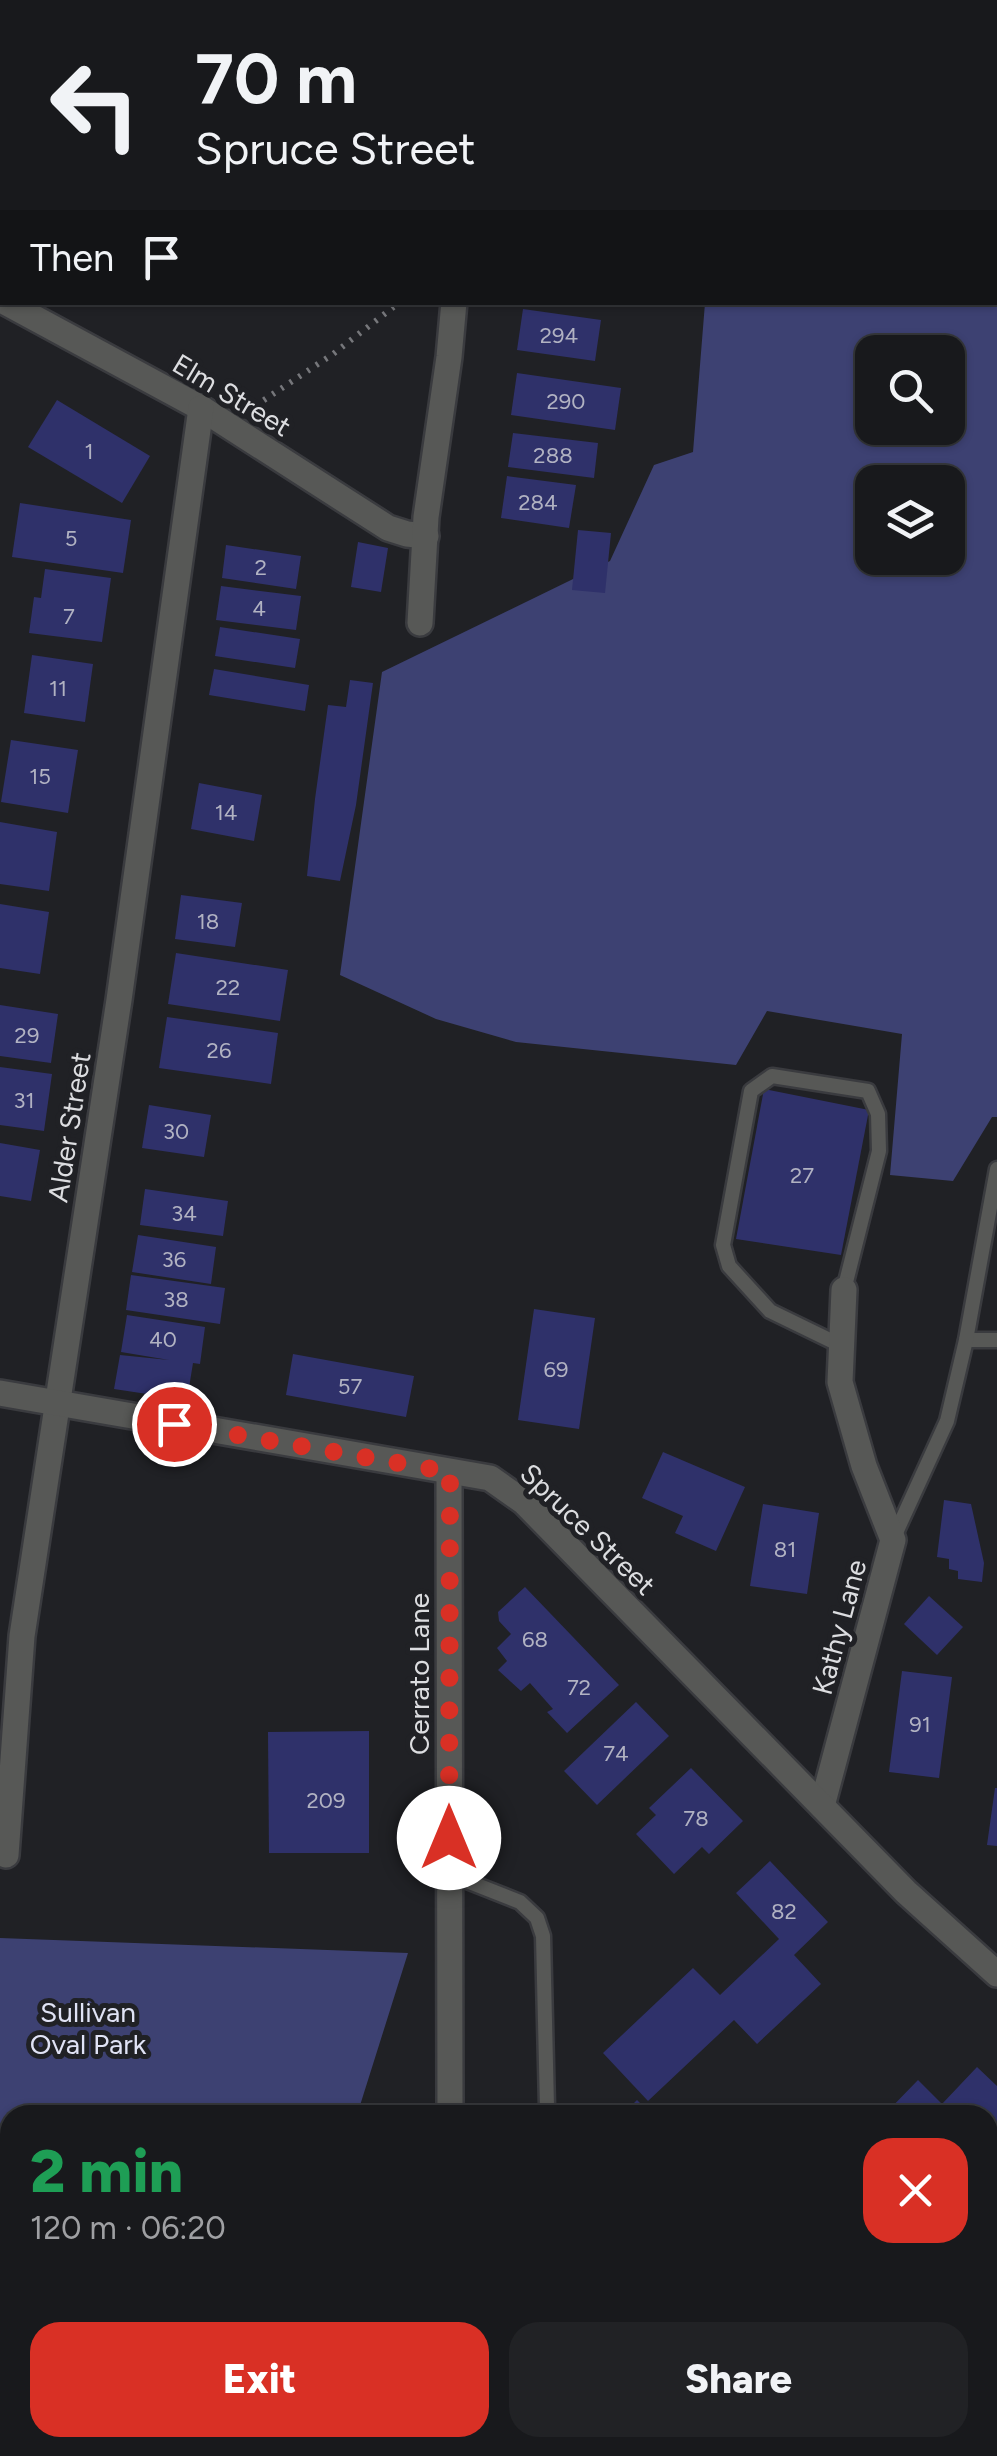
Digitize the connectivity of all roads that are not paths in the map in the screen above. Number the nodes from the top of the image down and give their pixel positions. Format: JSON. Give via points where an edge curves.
{"nodes":[{"id":1,"x":10,"y":305,"type":"edge"},
{"id":2,"x":454,"y":305,"type":"edge"},
{"id":3,"x":201,"y":408,"type":"junction"},
{"id":4,"x":426,"y":536,"type":"junction"},
{"id":5,"x":420,"y":623,"type":"dead end"},
{"id":6,"x":997,"y":1170,"type":"edge"},
{"id":7,"x":844,"y":1290,"type":"joint"},
{"id":8,"x":966,"y":1340,"type":"junction"},
{"id":9,"x":997,"y":1340,"type":"edge"},
{"id":10,"x":842,"y":1346,"type":"junction"},
{"id":11,"x":0,"y":1394,"type":"edge"},
{"id":12,"x":56,"y":1404,"type":"junction"},
{"id":13,"x":450,"y":1472,"type":"junction"},
{"id":14,"x":893,"y":1540,"type":"junction"},
{"id":15,"x":822,"y":1806,"type":"junction"},
{"id":16,"x":6,"y":1855,"type":"dead end"},
{"id":17,"x":449,"y":1874,"type":"junction"},
{"id":18,"x":997,"y":1974,"type":"edge"},
{"id":19,"x":450,"y":2105,"type":"edge"},
{"id":20,"x":548,"y":2105,"type":"edge"}],
"edges":[{"from":1,"to":3,"type":"street","name":"Elm Street"},
{"from":2,"to":4,"type":"street"},
{"from":3,"to":4,"type":"street","name":"Elm Street","via":[[388,528]]},
{"from":3,"to":12,"type":"street","name":"Alder Street"},
{"from":4,"to":5,"type":"street"},
{"from":6,"to":8,"type":"lane"},
{"from":7,"to":10,"type":"street","name":"Kathy Lane"},
{"from":7,"to":10,"type":"lane","via":[[878,1151],[878,1114],[868,1092],[772,1076],[751,1091],[723,1245],[729,1266],[770,1312]]},
{"from":8,"to":9,"type":"lane"},
{"from":8,"to":14,"type":"lane","via":[[946,1421]]},
{"from":10,"to":14,"type":"street","name":"Kathy Lane","via":[[840,1382]]},
{"from":11,"to":12,"type":"street","name":"Spruce Street"},
{"from":12,"to":13,"type":"street","name":"Spruce Street"},
{"from":12,"to":16,"type":"street","name":"Alder Street","via":[[22,1636]]},
{"from":13,"to":15,"type":"street","name":"Spruce Street","via":[[490,1478],[524,1502]]},
{"from":13,"to":17,"type":"street","name":"Cerrato Lane"},
{"from":14,"to":15,"type":"street","name":"Kathy Lane"},
{"from":15,"to":18,"type":"street","name":"Spruce Street"},
{"from":17,"to":19,"type":"street","name":"Cerrato Lane"},
{"from":17,"to":20,"type":"lane","via":[[520,1902],[537,1918]]}]}
